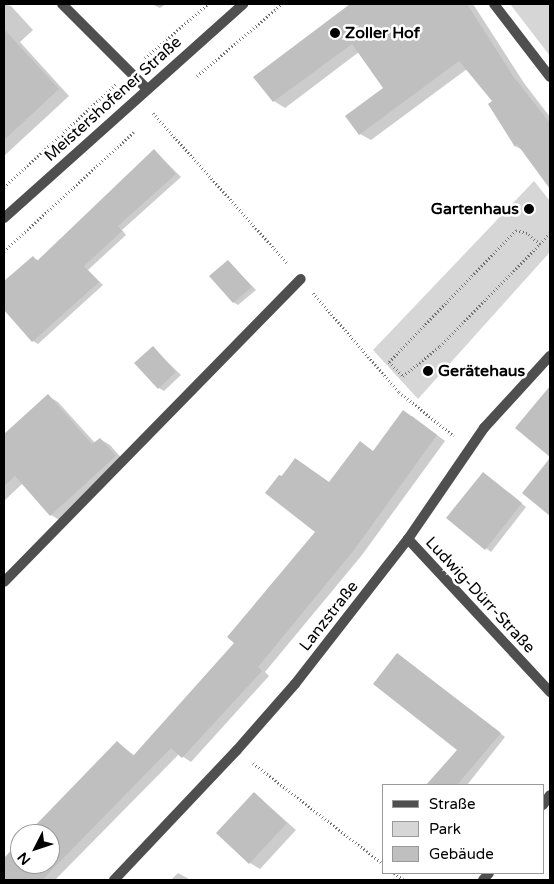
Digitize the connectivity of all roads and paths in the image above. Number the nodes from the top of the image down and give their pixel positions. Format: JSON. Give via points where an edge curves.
{"nodes":[{"id":1,"x":62,"y":4,"type":"edge"},
{"id":2,"x":208,"y":4,"type":"edge"},
{"id":3,"x":243,"y":4,"type":"edge"},
{"id":4,"x":282,"y":4,"type":"edge"},
{"id":5,"x":494,"y":4,"type":"edge"},
{"id":6,"x":129,"y":72,"type":"junction"},
{"id":7,"x":550,"y":77,"type":"edge"},
{"id":8,"x":191,"y":81,"type":"dead end"},
{"id":9,"x":146,"y":88,"type":"junction"},
{"id":10,"x":160,"y":107,"type":"dead end"},
{"id":11,"x":146,"y":120,"type":"dead end"},
{"id":12,"x":139,"y":127,"type":"dead end"},
{"id":13,"x":4,"y":187,"type":"edge"},
{"id":14,"x":4,"y":218,"type":"edge"},
{"id":15,"x":550,"y":233,"type":"edge"},
{"id":16,"x":540,"y":244,"type":"junction"},
{"id":17,"x":4,"y":251,"type":"edge"},
{"id":18,"x":301,"y":279,"type":"dead end"},
{"id":19,"x":550,"y":356,"type":"edge"},
{"id":20,"x":408,"y":539,"type":"junction"},
{"id":21,"x":4,"y":582,"type":"edge"},
{"id":22,"x":550,"y":692,"type":"edge"},
{"id":23,"x":237,"y":750,"type":"junction"},
{"id":24,"x":382,"y":863,"type":"edge"},
{"id":25,"x":114,"y":880,"type":"edge"}],
"edges":[{"from":1,"to":6,"type":"street"},
{"from":2,"to":6,"type":"path"},
{"from":3,"to":9,"type":"street","name":"Meistershofener Straße"},
{"from":4,"to":8,"type":"path"},
{"from":5,"to":7,"type":"street"},
{"from":6,"to":9,"type":"street"},
{"from":6,"to":13,"type":"path"},
{"from":9,"to":14,"type":"street","name":"Meistershofener Straße"},
{"from":10,"to":11,"type":"path"},
{"from":12,"to":17,"type":"path"},
{"from":15,"to":16,"type":"path"},
{"from":16,"to":16,"type":"path","via":[[516,230],[389,362],[403,376],[440,346]]},
{"from":18,"to":21,"type":"street"},
{"from":19,"to":20,"type":"street","name":"Lanzstraße","via":[[484,428]]},
{"from":20,"to":22,"type":"street","name":"Ludwig-Dürr-Straße"},
{"from":20,"to":23,"type":"street","name":"Lanzstraße","via":[[295,684]]},
{"from":23,"to":24,"type":"path"},
{"from":23,"to":25,"type":"street","name":"Lanzstraße"}]}
